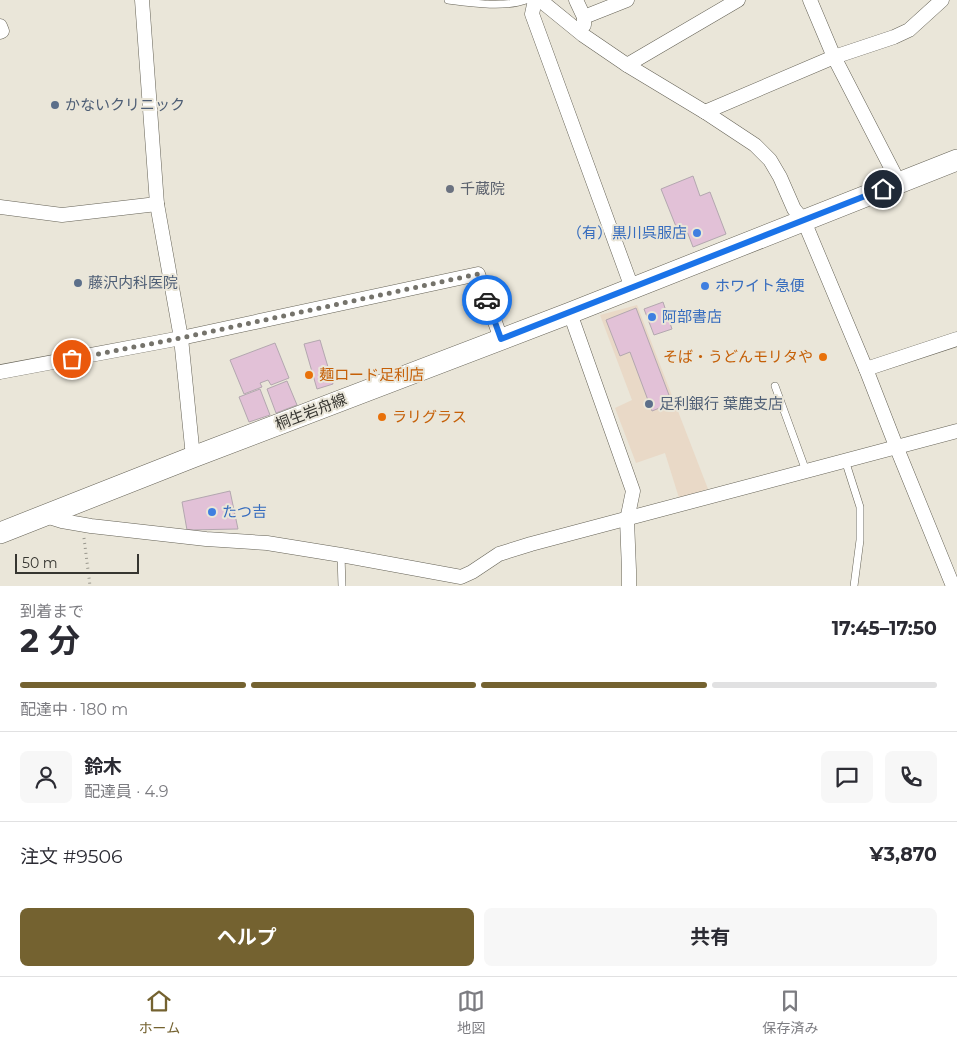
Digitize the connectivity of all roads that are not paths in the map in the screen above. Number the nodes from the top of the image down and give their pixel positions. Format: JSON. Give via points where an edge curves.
{"nodes":[{"id":1,"x":142,"y":0,"type":"edge"},
{"id":2,"x":448,"y":0,"type":"edge"},
{"id":3,"x":526,"y":0,"type":"edge"},
{"id":4,"x":534,"y":0,"type":"edge"},
{"id":5,"x":540,"y":0,"type":"edge"},
{"id":6,"x":576,"y":0,"type":"edge"},
{"id":7,"x":627,"y":0,"type":"edge"},
{"id":8,"x":738,"y":0,"type":"edge"},
{"id":9,"x":810,"y":0,"type":"edge"},
{"id":10,"x":942,"y":0,"type":"edge"},
{"id":11,"x":584,"y":17,"type":"junction"},
{"id":12,"x":0,"y":26,"type":"edge"},
{"id":13,"x":0,"y":32,"type":"edge"},
{"id":14,"x":583,"y":35,"type":"junction"},
{"id":15,"x":834,"y":57,"type":"junction"},
{"id":16,"x":627,"y":65,"type":"junction"},
{"id":17,"x":705,"y":112,"type":"junction"},
{"id":18,"x":957,"y":160,"type":"edge"},
{"id":19,"x":899,"y":183,"type":"junction"},
{"id":20,"x":157,"y":204,"type":"junction"},
{"id":21,"x":0,"y":207,"type":"edge"},
{"id":22,"x":804,"y":221,"type":"junction"},
{"id":23,"x":632,"y":288,"type":"junction"},
{"id":24,"x":570,"y":313,"type":"junction"},
{"id":25,"x":181,"y":338,"type":"junction"},
{"id":26,"x":501,"y":339,"type":"junction"},
{"id":27,"x":957,"y":339,"type":"edge"},
{"id":28,"x":866,"y":369,"type":"junction"},
{"id":29,"x":0,"y":372,"type":"edge"},
{"id":30,"x":775,"y":386,"type":"dead end"},
{"id":31,"x":957,"y":431,"type":"edge"},
{"id":32,"x":896,"y":446,"type":"junction"},
{"id":33,"x":192,"y":458,"type":"junction"},
{"id":34,"x":845,"y":460,"type":"junction"},
{"id":35,"x":806,"y":471,"type":"junction"},
{"id":36,"x":46,"y":516,"type":"junction"},
{"id":37,"x":626,"y":520,"type":"junction"},
{"id":38,"x":0,"y":533,"type":"edge"},
{"id":39,"x":341,"y":555,"type":"junction"},
{"id":40,"x":342,"y":586,"type":"edge"},
{"id":41,"x":629,"y":586,"type":"edge"},
{"id":42,"x":854,"y":586,"type":"edge"},
{"id":43,"x":953,"y":586,"type":"edge"}],
"edges":[{"from":1,"to":20,"type":"street"},
{"from":2,"to":3,"type":"lane","via":[[500,4]]},
{"from":4,"to":23,"type":"street","via":[[532,14]]},
{"from":5,"to":14,"type":"street"},
{"from":6,"to":11,"type":"street"},
{"from":7,"to":11,"type":"street"},
{"from":8,"to":16,"type":"street"},
{"from":9,"to":15,"type":"street"},
{"from":10,"to":15,"type":"street","via":[[909,30]]},
{"from":11,"to":14,"type":"street"},
{"from":12,"to":13,"type":"street"},
{"from":14,"to":16,"type":"street"},
{"from":15,"to":17,"type":"street"},
{"from":15,"to":19,"type":"street"},
{"from":16,"to":17,"type":"street"},
{"from":17,"to":22,"type":"street","via":[[755,145],[770,160],[794,209]]},
{"from":18,"to":19,"type":"main road","name":"桐生岩舟線"},
{"from":19,"to":22,"type":"main road","name":"桐生岩舟線"},
{"from":20,"to":21,"type":"street","via":[[62,215]]},
{"from":20,"to":25,"type":"street"},
{"from":22,"to":23,"type":"main road","name":"桐生岩舟線"},
{"from":22,"to":28,"type":"street"},
{"from":23,"to":24,"type":"main road","name":"桐生岩舟線"},
{"from":24,"to":26,"type":"main road","name":"桐生岩舟線"},
{"from":24,"to":37,"type":"street","via":[[633,491]]},
{"from":25,"to":26,"type":"street","via":[[478,274]]},
{"from":25,"to":29,"type":"street"},
{"from":25,"to":33,"type":"street"},
{"from":26,"to":33,"type":"main road","name":"桐生岩舟線"},
{"from":27,"to":28,"type":"street"},
{"from":28,"to":32,"type":"street"},
{"from":30,"to":35,"type":"lane"},
{"from":31,"to":32,"type":"street"},
{"from":32,"to":34,"type":"street"},
{"from":32,"to":43,"type":"street"},
{"from":33,"to":36,"type":"main road","name":"桐生岩舟線"},
{"from":34,"to":35,"type":"street"},
{"from":34,"to":42,"type":"lane","via":[[860,506],[860,540]]},
{"from":35,"to":37,"type":"street"},
{"from":36,"to":38,"type":"main road","name":"桐生岩舟線"},
{"from":36,"to":39,"type":"street","via":[[82,525],[267,543]]},
{"from":37,"to":39,"type":"street","via":[[499,554],[461,577]]},
{"from":37,"to":41,"type":"street"},
{"from":39,"to":40,"type":"lane"}]}
